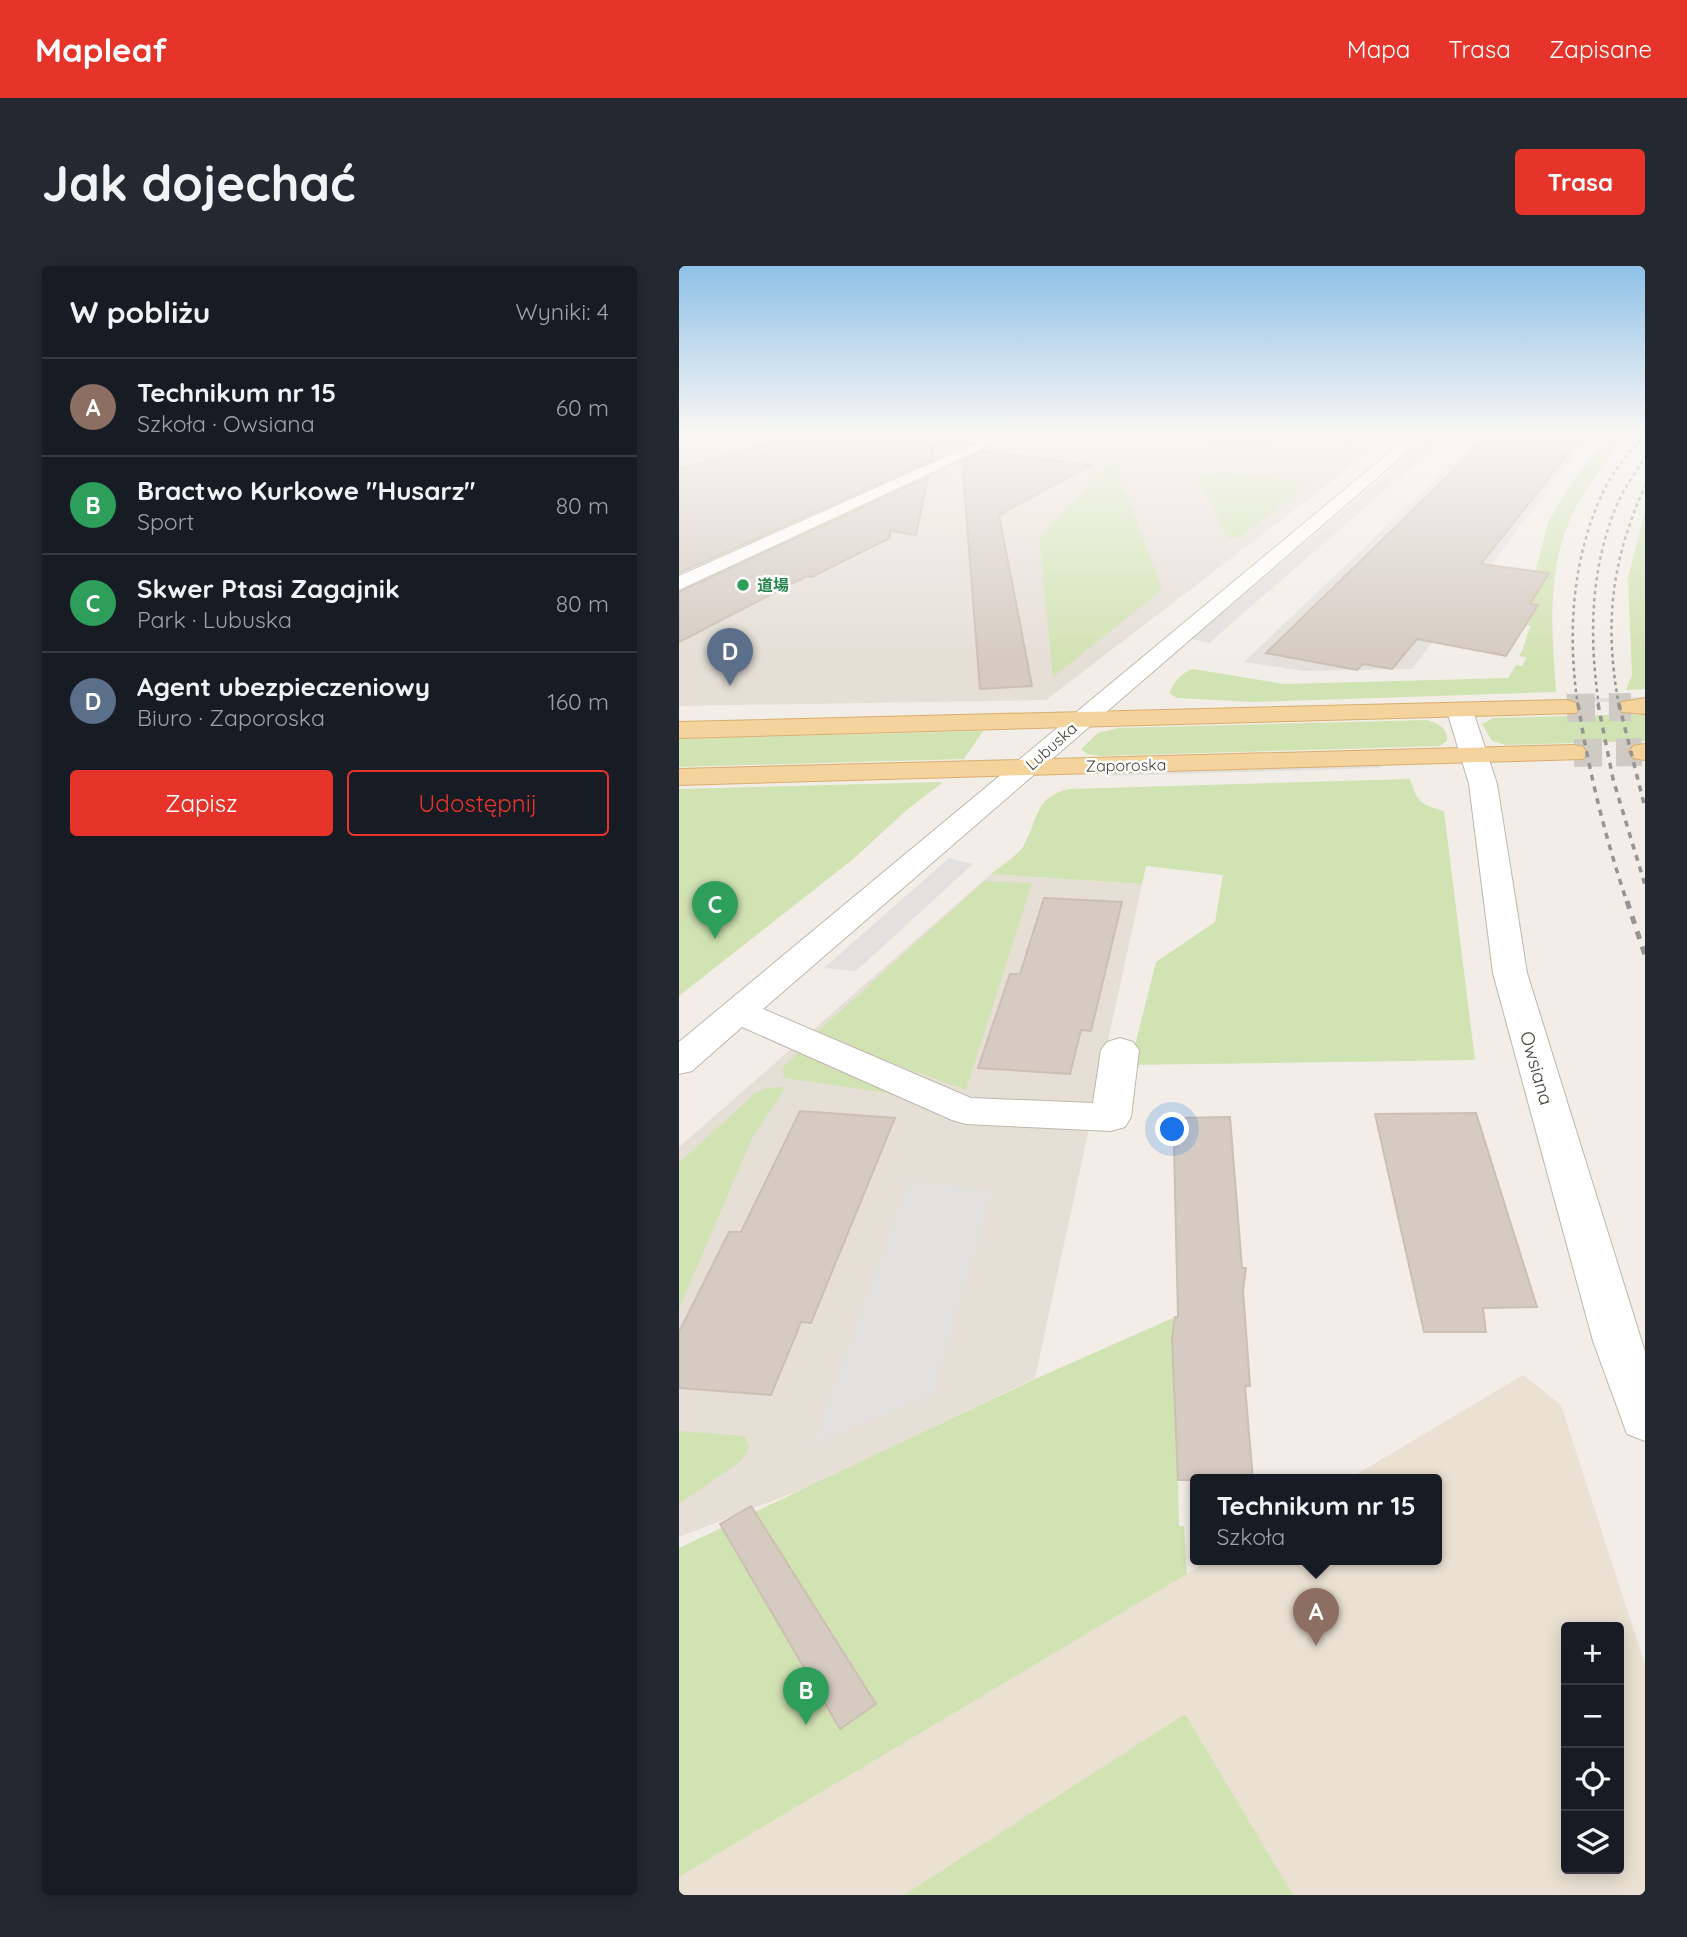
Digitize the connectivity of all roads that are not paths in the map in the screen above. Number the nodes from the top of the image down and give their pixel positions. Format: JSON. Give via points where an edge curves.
{"nodes":[{"id":1,"x":846,"y":508,"type":"edge"},
{"id":2,"x":1332,"y":508,"type":"edge"},
{"id":3,"x":679,"y":584,"type":"edge"},
{"id":4,"x":1567,"y":708,"type":"tunnel mouth"},
{"id":5,"x":1460,"y":711,"type":"junction"},
{"id":6,"x":1081,"y":719,"type":"junction"},
{"id":7,"x":679,"y":730,"type":"edge"},
{"id":8,"x":1574,"y":753,"type":"tunnel mouth"},
{"id":9,"x":1476,"y":756,"type":"junction"},
{"id":10,"x":1027,"y":768,"type":"junction"},
{"id":11,"x":679,"y":777,"type":"edge"},
{"id":12,"x":738,"y":1012,"type":"junction"},
{"id":13,"x":1120,"y":1050,"type":"dead end"},
{"id":14,"x":679,"y":1062,"type":"edge"},
{"id":15,"x":1645,"y":1419,"type":"edge"}],
"edges":[{"from":1,"to":3,"type":"street"},
{"from":2,"to":6,"type":"street","name":"Lubuska"},
{"from":4,"to":5,"type":"main road"},
{"from":5,"to":6,"type":"main road"},
{"from":5,"to":9,"type":"street","name":"Owsiana"},
{"from":6,"to":7,"type":"main road"},
{"from":6,"to":10,"type":"street","name":"Lubuska"},
{"from":8,"to":9,"type":"main road","name":"Zaporoska"},
{"from":9,"to":10,"type":"main road","name":"Zaporoska"},
{"from":9,"to":15,"type":"street","name":"Owsiana","via":[[1510,973],[1617,1341]]},
{"from":10,"to":11,"type":"main road","name":"Zaporoska"},
{"from":10,"to":12,"type":"street","name":"Lubuska"},
{"from":12,"to":13,"type":"street","via":[[966,1111],[1111,1117]]},
{"from":12,"to":14,"type":"street","name":"Lubuska"}]}
